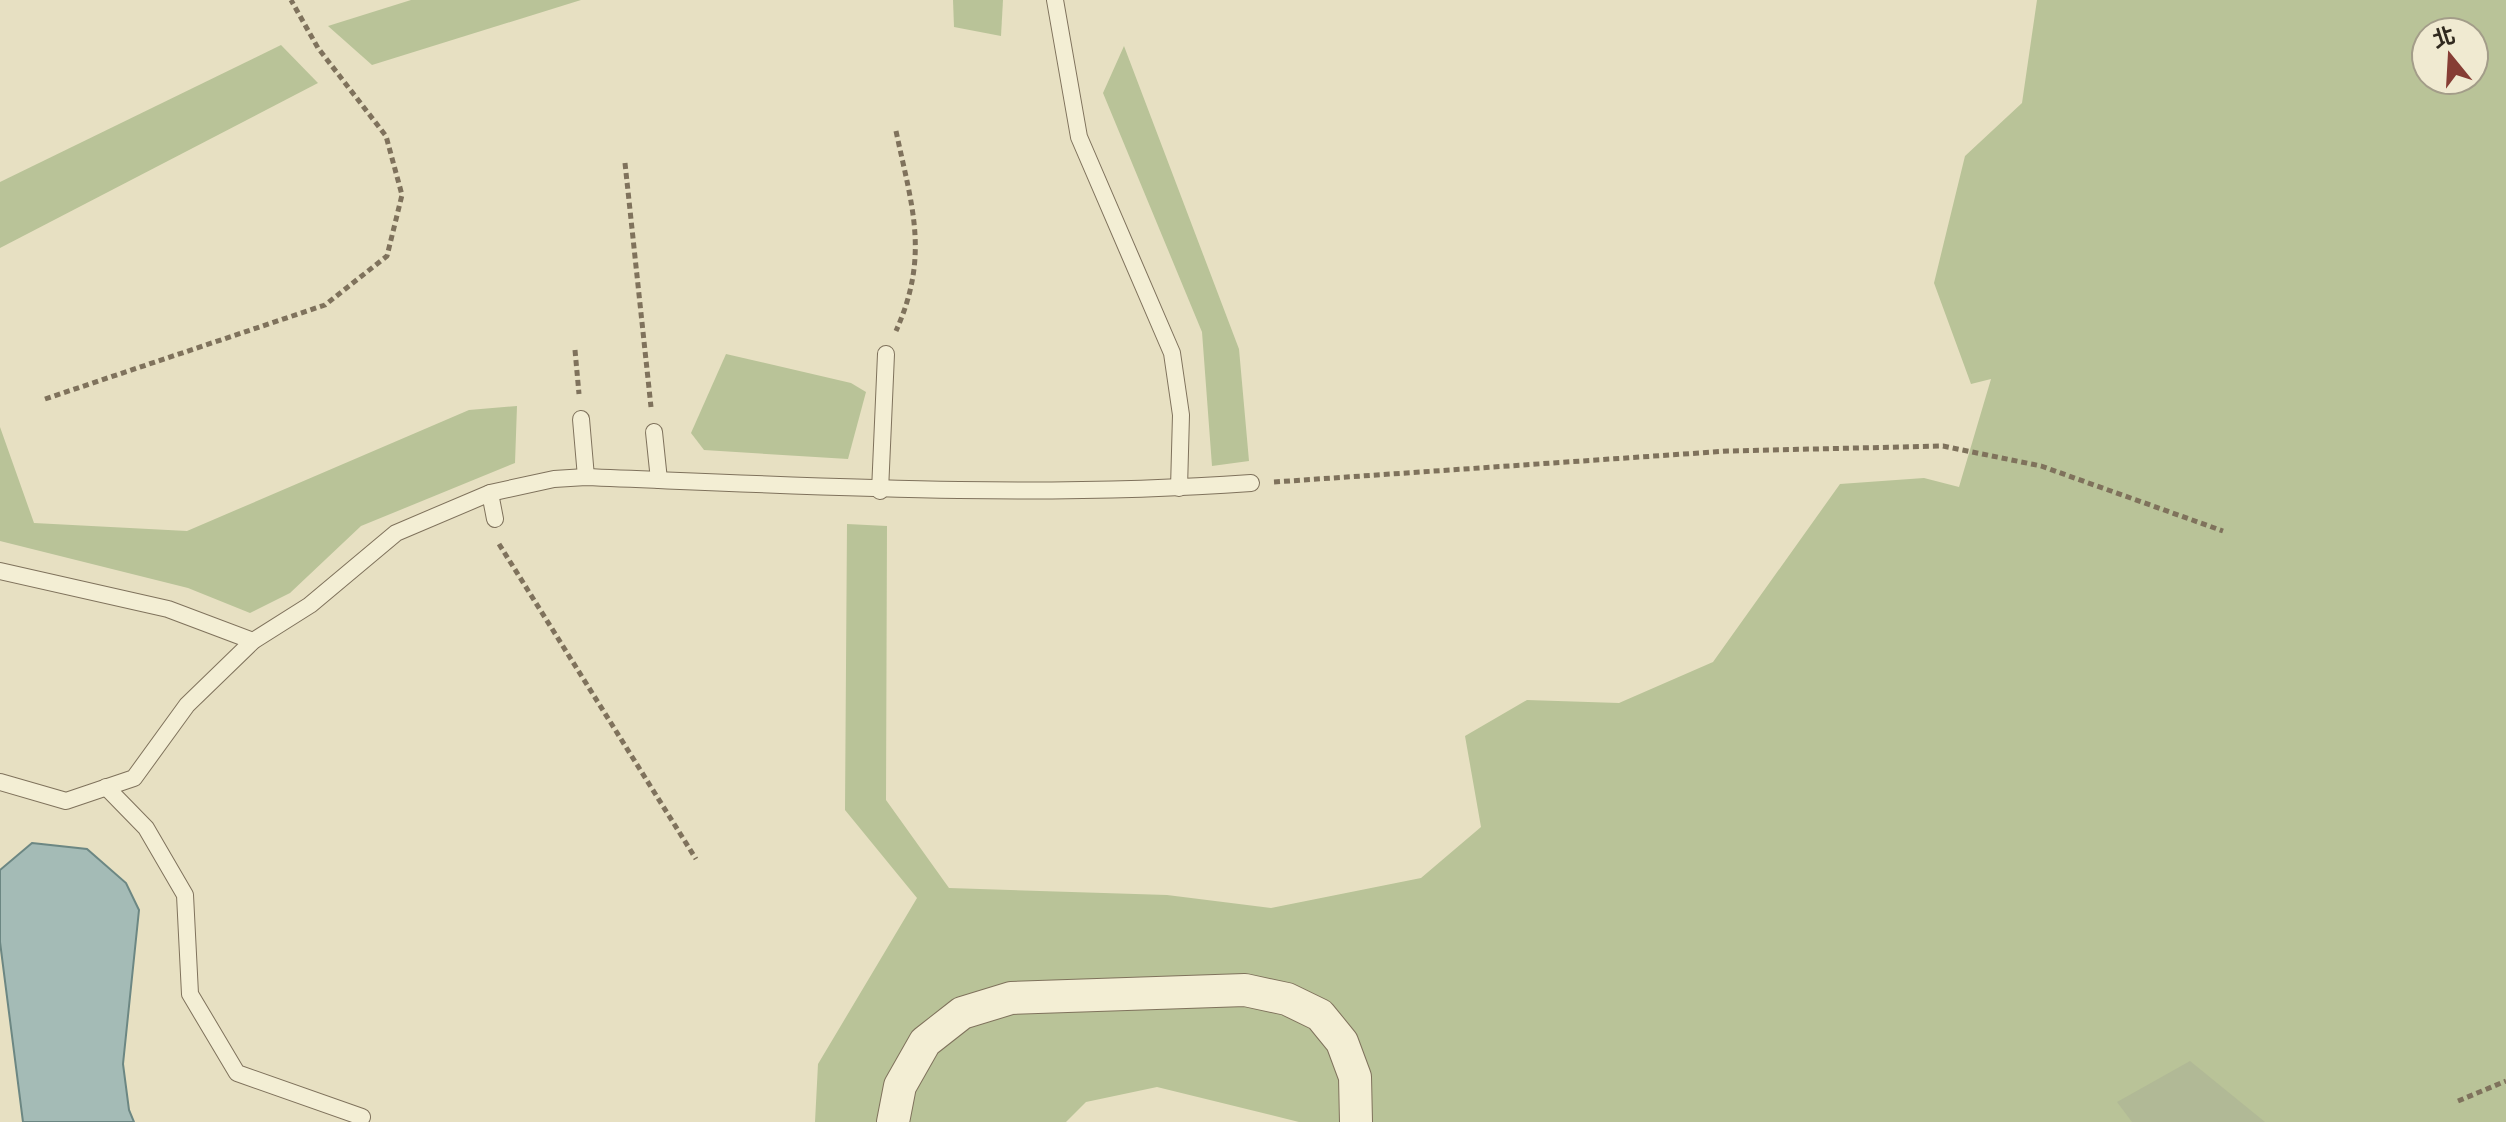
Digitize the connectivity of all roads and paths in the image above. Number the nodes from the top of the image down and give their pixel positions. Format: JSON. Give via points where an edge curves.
{"nodes":[{"id":1,"x":291,"y":0,"type":"edge"},
{"id":2,"x":1055,"y":0,"type":"edge"},
{"id":3,"x":896,"y":131,"type":"dead end"},
{"id":4,"x":625,"y":163,"type":"dead end"},
{"id":5,"x":575,"y":350,"type":"dead end"},
{"id":6,"x":886,"y":354,"type":"joint"},
{"id":7,"x":45,"y":399,"type":"dead end"},
{"id":8,"x":581,"y":419,"type":"joint"},
{"id":9,"x":654,"y":432,"type":"joint"},
{"id":10,"x":586,"y":477,"type":"junction"},
{"id":11,"x":659,"y":480,"type":"junction"},
{"id":12,"x":1251,"y":483,"type":"joint"},
{"id":13,"x":1179,"y":488,"type":"junction"},
{"id":14,"x":880,"y":491,"type":"junction"},
{"id":15,"x":490,"y":493,"type":"junction"},
{"id":16,"x":495,"y":519,"type":"joint"},
{"id":17,"x":2223,"y":531,"type":"dead end"},
{"id":18,"x":0,"y":571,"type":"edge"},
{"id":19,"x":253,"y":641,"type":"junction"},
{"id":20,"x":0,"y":782,"type":"edge"},
{"id":21,"x":106,"y":787,"type":"junction"},
{"id":22,"x":696,"y":859,"type":"dead end"},
{"id":23,"x":2506,"y":1081,"type":"edge"},
{"id":24,"x":2458,"y":1101,"type":"dead end"},
{"id":25,"x":362,"y":1117,"type":"dead end"},
{"id":26,"x":893,"y":1122,"type":"edge"},
{"id":27,"x":1356,"y":1122,"type":"edge"}],
"edges":[{"from":1,"to":7,"type":"path","via":[[318,48],[386,136],[402,195],[387,256],[325,305]]},
{"from":2,"to":13,"type":"lane","via":[[1079,137],[1172,353],[1181,415]]},
{"from":3,"to":6,"type":"path","via":[[917,231],[915,279]]},
{"from":4,"to":9,"type":"path"},
{"from":5,"to":8,"type":"path"},
{"from":6,"to":14,"type":"lane"},
{"from":8,"to":10,"type":"lane"},
{"from":9,"to":11,"type":"lane"},
{"from":10,"to":11,"type":"lane"},
{"from":10,"to":15,"type":"lane"},
{"from":11,"to":14,"type":"lane"},
{"from":12,"to":13,"type":"lane"},
{"from":12,"to":17,"type":"path","via":[[1728,451],[1943,446],[2041,466]]},
{"from":13,"to":14,"type":"lane"},
{"from":15,"to":16,"type":"lane"},
{"from":15,"to":19,"type":"lane","via":[[396,533],[310,605]]},
{"from":16,"to":22,"type":"path","via":[[500,550]]},
{"from":18,"to":19,"type":"lane","via":[[168,609]]},
{"from":19,"to":21,"type":"lane","via":[[187,705],[134,778]]},
{"from":20,"to":21,"type":"lane","via":[[66,801]]},
{"from":21,"to":25,"type":"lane","via":[[146,828],[185,895],[190,994],[237,1073]]},
{"from":23,"to":24,"type":"path"},
{"from":26,"to":27,"type":"street","via":[[900,1086],[925,1042],[962,1013],[1011,998],[1245,990],[1287,999],[1320,1015],[1342,1042],[1355,1077]]}]}
